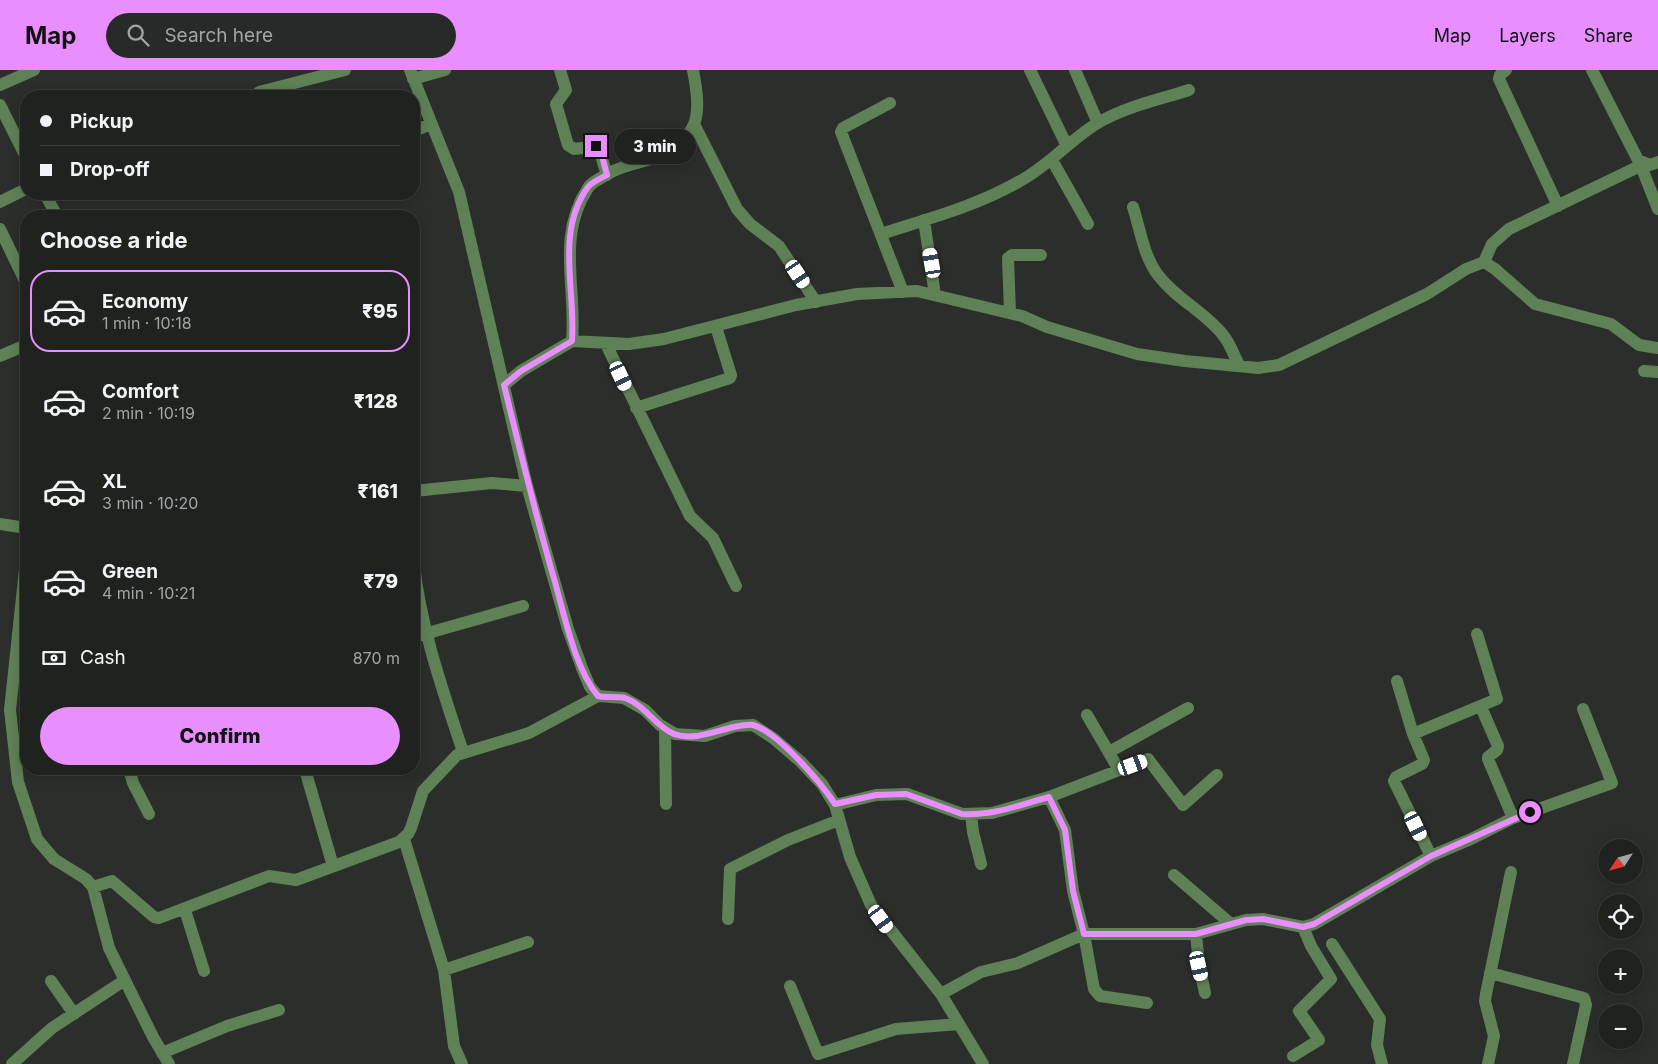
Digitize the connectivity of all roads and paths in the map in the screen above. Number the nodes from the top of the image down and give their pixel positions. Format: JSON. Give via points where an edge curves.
{"nodes":[{"id":1,"x":34,"y":70,"type":"edge"},
{"id":2,"x":345,"y":70,"type":"edge"},
{"id":3,"x":445,"y":70,"type":"edge"},
{"id":4,"x":560,"y":70,"type":"edge"},
{"id":5,"x":693,"y":70,"type":"edge"},
{"id":6,"x":1030,"y":70,"type":"edge"},
{"id":7,"x":1075,"y":70,"type":"edge"},
{"id":8,"x":1506,"y":70,"type":"edge"},
{"id":9,"x":1592,"y":70,"type":"edge"},
{"id":10,"x":411,"y":74,"type":"edge"},
{"id":11,"x":0,"y":86,"type":"edge"},
{"id":12,"x":267,"y":90,"type":"edge"},
{"id":13,"x":417,"y":90,"type":"edge"},
{"id":14,"x":1189,"y":90,"type":"dead end"},
{"id":15,"x":420,"y":96,"type":"edge"},
{"id":16,"x":890,"y":103,"type":"dead end"},
{"id":17,"x":0,"y":105,"type":"edge"},
{"id":18,"x":1098,"y":122,"type":"junction"},
{"id":19,"x":431,"y":124,"type":"junction"},
{"id":20,"x":694,"y":124,"type":"junction"},
{"id":21,"x":420,"y":129,"type":"edge"},
{"id":22,"x":20,"y":145,"type":"edge"},
{"id":23,"x":1067,"y":146,"type":"junction"},
{"id":24,"x":1052,"y":160,"type":"junction"},
{"id":25,"x":1658,"y":162,"type":"edge"},
{"id":26,"x":1643,"y":165,"type":"junction"},
{"id":27,"x":607,"y":175,"type":"junction"},
{"id":28,"x":20,"y":193,"type":"edge"},
{"id":29,"x":0,"y":202,"type":"edge"},
{"id":30,"x":1558,"y":206,"type":"junction"},
{"id":31,"x":1133,"y":207,"type":"dead end"},
{"id":32,"x":1658,"y":209,"type":"edge"},
{"id":33,"x":924,"y":220,"type":"junction"},
{"id":34,"x":1088,"y":224,"type":"dead end"},
{"id":35,"x":0,"y":229,"type":"edge"},
{"id":36,"x":880,"y":234,"type":"junction"},
{"id":37,"x":1041,"y":255,"type":"dead end"},
{"id":38,"x":1484,"y":262,"type":"junction"},
{"id":39,"x":20,"y":271,"type":"edge"},
{"id":40,"x":903,"y":292,"type":"junction"},
{"id":41,"x":935,"y":294,"type":"junction"},
{"id":42,"x":816,"y":302,"type":"junction"},
{"id":43,"x":1010,"y":313,"type":"junction"},
{"id":44,"x":716,"y":327,"type":"junction"},
{"id":45,"x":572,"y":341,"type":"junction"},
{"id":46,"x":606,"y":344,"type":"junction"},
{"id":47,"x":20,"y":348,"type":"edge"},
{"id":48,"x":1658,"y":348,"type":"edge"},
{"id":49,"x":0,"y":356,"type":"edge"},
{"id":50,"x":1239,"y":366,"type":"junction"},
{"id":51,"x":1644,"y":371,"type":"dead end"},
{"id":52,"x":1658,"y":372,"type":"edge"},
{"id":53,"x":504,"y":385,"type":"junction"},
{"id":54,"x":636,"y":408,"type":"junction"},
{"id":55,"x":527,"y":486,"type":"junction"},
{"id":56,"x":420,"y":490,"type":"edge"},
{"id":57,"x":0,"y":524,"type":"edge"},
{"id":58,"x":20,"y":527,"type":"edge"},
{"id":59,"x":736,"y":586,"type":"dead end"},
{"id":60,"x":420,"y":596,"type":"edge"},
{"id":61,"x":20,"y":603,"type":"edge"},
{"id":62,"x":523,"y":606,"type":"dead end"},
{"id":63,"x":427,"y":633,"type":"junction"},
{"id":64,"x":1477,"y":634,"type":"dead end"},
{"id":65,"x":420,"y":635,"type":"edge"},
{"id":66,"x":1397,"y":681,"type":"dead end"},
{"id":67,"x":598,"y":696,"type":"junction"},
{"id":68,"x":1481,"y":707,"type":"junction"},
{"id":69,"x":1188,"y":708,"type":"dead end"},
{"id":70,"x":5,"y":709,"type":"edge"},
{"id":71,"x":1583,"y":709,"type":"dead end"},
{"id":72,"x":1087,"y":715,"type":"dead end"},
{"id":73,"x":665,"y":728,"type":"junction"},
{"id":74,"x":1413,"y":734,"type":"junction"},
{"id":75,"x":462,"y":752,"type":"junction"},
{"id":76,"x":1109,"y":752,"type":"junction"},
{"id":77,"x":1119,"y":770,"type":"junction"},
{"id":78,"x":131,"y":775,"type":"edge"},
{"id":79,"x":307,"y":775,"type":"edge"},
{"id":80,"x":1217,"y":775,"type":"dead end"},
{"id":81,"x":1049,"y":797,"type":"junction"},
{"id":82,"x":666,"y":804,"type":"dead end"},
{"id":83,"x":835,"y":804,"type":"junction"},
{"id":84,"x":149,"y":814,"type":"dead end"},
{"id":85,"x":971,"y":814,"type":"junction"},
{"id":86,"x":1513,"y":818,"type":"junction"},
{"id":87,"x":839,"y":820,"type":"junction"},
{"id":88,"x":404,"y":839,"type":"junction"},
{"id":89,"x":1431,"y":856,"type":"junction"},
{"id":90,"x":981,"y":864,"type":"dead end"},
{"id":91,"x":333,"y":866,"type":"junction"},
{"id":92,"x":1511,"y":872,"type":"dead end"},
{"id":93,"x":1174,"y":874,"type":"dead end"},
{"id":94,"x":93,"y":887,"type":"junction"},
{"id":95,"x":185,"y":910,"type":"junction"},
{"id":96,"x":728,"y":919,"type":"dead end"},
{"id":97,"x":1230,"y":924,"type":"junction"},
{"id":98,"x":1303,"y":927,"type":"junction"},
{"id":99,"x":1084,"y":934,"type":"junction"},
{"id":100,"x":1196,"y":934,"type":"junction"},
{"id":101,"x":528,"y":942,"type":"dead end"},
{"id":102,"x":1332,"y":944,"type":"dead end"},
{"id":103,"x":444,"y":970,"type":"junction"},
{"id":104,"x":204,"y":971,"type":"dead end"},
{"id":105,"x":1490,"y":973,"type":"junction"},
{"id":106,"x":125,"y":980,"type":"junction"},
{"id":107,"x":51,"y":981,"type":"dead end"},
{"id":108,"x":790,"y":986,"type":"dead end"},
{"id":109,"x":941,"y":994,"type":"junction"},
{"id":110,"x":1205,"y":994,"type":"dead end"},
{"id":111,"x":1147,"y":1003,"type":"dead end"},
{"id":112,"x":279,"y":1010,"type":"dead end"},
{"id":113,"x":74,"y":1014,"type":"junction"},
{"id":114,"x":960,"y":1024,"type":"junction"},
{"id":115,"x":1293,"y":1056,"type":"dead end"},
{"id":116,"x":166,"y":1059,"type":"edge"},
{"id":117,"x":12,"y":1064,"type":"edge"},
{"id":118,"x":462,"y":1064,"type":"edge"},
{"id":119,"x":983,"y":1064,"type":"edge"},
{"id":120,"x":1382,"y":1064,"type":"edge"},
{"id":121,"x":1488,"y":1064,"type":"edge"},
{"id":122,"x":1572,"y":1064,"type":"edge"}],
"edges":[{"from":1,"to":11,"type":"street"},
{"from":2,"to":12,"type":"street"},
{"from":3,"to":10,"type":"street"},
{"from":4,"to":27,"type":"street","via":[[566,90],[556,104],[568,145],[574,149],[598,146]]},
{"from":5,"to":20,"type":"street","via":[[698,114]]},
{"from":6,"to":23,"type":"street"},
{"from":7,"to":18,"type":"street"},
{"from":8,"to":30,"type":"street","via":[[1500,75],[1500,81]]},
{"from":9,"to":26,"type":"street"},
{"from":10,"to":13,"type":"street"},
{"from":14,"to":18,"type":"street"},
{"from":15,"to":19,"type":"street"},
{"from":16,"to":36,"type":"street","via":[[841,132]]},
{"from":17,"to":22,"type":"street"},
{"from":18,"to":23,"type":"street"},
{"from":19,"to":21,"type":"street"},
{"from":19,"to":53,"type":"street","via":[[459,192]]},
{"from":20,"to":27,"type":"street","via":[[692,132],[682,142],[653,158]]},
{"from":20,"to":42,"type":"street","via":[[738,209],[750,224],[779,246]]},
{"from":23,"to":24,"type":"street"},
{"from":24,"to":33,"type":"street","via":[[998,193]]},
{"from":24,"to":34,"type":"street"},
{"from":25,"to":26,"type":"street"},
{"from":26,"to":30,"type":"street"},
{"from":26,"to":32,"type":"street"},
{"from":27,"to":45,"type":"street","via":[[589,186],[577,207],[570,237]]},
{"from":28,"to":29,"type":"street"},
{"from":30,"to":38,"type":"street","via":[[1500,236],[1492,244]]},
{"from":31,"to":50,"type":"street","via":[[1157,274],[1217,327]]},
{"from":33,"to":36,"type":"street"},
{"from":33,"to":41,"type":"street"},
{"from":35,"to":39,"type":"street"},
{"from":36,"to":40,"type":"street"},
{"from":37,"to":43,"type":"street","via":[[1012,255],[1008,258]]},
{"from":38,"to":48,"type":"street","via":[[1535,304],[1611,324],[1639,345]]},
{"from":38,"to":50,"type":"street","via":[[1466,269],[1427,294],[1279,365]]},
{"from":40,"to":41,"type":"street"},
{"from":40,"to":42,"type":"street","via":[[857,294]]},
{"from":41,"to":43,"type":"street"},
{"from":42,"to":44,"type":"street"},
{"from":43,"to":50,"type":"street","via":[[1047,328],[1137,354]]},
{"from":44,"to":46,"type":"street","via":[[664,339]]},
{"from":44,"to":54,"type":"street","via":[[730,378]]},
{"from":45,"to":46,"type":"street"},
{"from":45,"to":53,"type":"street","via":[[521,371]]},
{"from":46,"to":54,"type":"street"},
{"from":47,"to":49,"type":"street"},
{"from":51,"to":52,"type":"street"},
{"from":53,"to":55,"type":"street"},
{"from":54,"to":59,"type":"street","via":[[690,516],[713,538]]},
{"from":55,"to":56,"type":"street","via":[[492,483]]},
{"from":55,"to":67,"type":"street","via":[[568,629],[590,687]]},
{"from":57,"to":58,"type":"street"},
{"from":60,"to":63,"type":"street"},
{"from":61,"to":70,"type":"street"},
{"from":62,"to":63,"type":"street"},
{"from":63,"to":65,"type":"street"},
{"from":63,"to":75,"type":"street"},
{"from":64,"to":68,"type":"street","via":[[1498,696],[1495,701]]},
{"from":66,"to":74,"type":"street"},
{"from":67,"to":73,"type":"street","via":[[624,698],[645,710]]},
{"from":67,"to":75,"type":"street","via":[[529,733]]},
{"from":68,"to":74,"type":"street"},
{"from":68,"to":86,"type":"street","via":[[1498,748],[1488,759]]},
{"from":69,"to":76,"type":"street"},
{"from":70,"to":94,"type":"street","via":[[18,782],[37,839],[54,859]]},
{"from":71,"to":86,"type":"street","via":[[1612,783]]},
{"from":72,"to":76,"type":"street"},
{"from":73,"to":82,"type":"street"},
{"from":73,"to":83,"type":"street","via":[[675,734],[705,736],[735,726],[753,725],[800,761],[822,784]]},
{"from":74,"to":89,"type":"street","via":[[1424,762],[1396,776],[1394,781]]},
{"from":75,"to":88,"type":"street","via":[[424,791]]},
{"from":76,"to":77,"type":"street"},
{"from":77,"to":80,"type":"street","via":[[1150,760],[1183,805]]},
{"from":77,"to":81,"type":"street"},
{"from":78,"to":84,"type":"street"},
{"from":79,"to":91,"type":"street"},
{"from":81,"to":85,"type":"street","via":[[992,813]]},
{"from":81,"to":99,"type":"street","via":[[1065,830],[1073,891]]},
{"from":83,"to":85,"type":"street","via":[[876,795],[906,794],[962,814]]},
{"from":83,"to":87,"type":"street"},
{"from":85,"to":90,"type":"street"},
{"from":86,"to":89,"type":"street"},
{"from":87,"to":96,"type":"street","via":[[788,840],[730,869]]},
{"from":87,"to":109,"type":"street","via":[[871,905]]},
{"from":88,"to":91,"type":"street"},
{"from":88,"to":103,"type":"street"},
{"from":89,"to":98,"type":"street","via":[[1359,900]]},
{"from":91,"to":95,"type":"street","via":[[296,880],[269,876]]},
{"from":92,"to":105,"type":"street"},
{"from":93,"to":97,"type":"street"},
{"from":94,"to":95,"type":"street","via":[[112,881],[154,917],[166,917]]},
{"from":94,"to":106,"type":"street","via":[[110,948]]},
{"from":95,"to":104,"type":"street"},
{"from":97,"to":98,"type":"street","via":[[1263,919]]},
{"from":97,"to":100,"type":"street"},
{"from":98,"to":115,"type":"street","via":[[1331,979],[1299,1011],[1319,1040]]},
{"from":99,"to":100,"type":"street"},
{"from":99,"to":109,"type":"street","via":[[1018,963],[974,975]]},
{"from":99,"to":111,"type":"street","via":[[1097,994]]},
{"from":100,"to":110,"type":"street"},
{"from":101,"to":103,"type":"street"},
{"from":102,"to":120,"type":"street","via":[[1380,1019],[1377,1045]]},
{"from":103,"to":118,"type":"street","via":[[454,1046]]},
{"from":105,"to":121,"type":"street","via":[[1485,1001],[1494,1036]]},
{"from":105,"to":122,"type":"street","via":[[1584,998],[1586,1005]]},
{"from":106,"to":113,"type":"street"},
{"from":106,"to":116,"type":"street"},
{"from":107,"to":113,"type":"street"},
{"from":108,"to":114,"type":"street","via":[[818,1054],[896,1029]]},
{"from":109,"to":114,"type":"street"},
{"from":112,"to":116,"type":"street","via":[[227,1026]]},
{"from":113,"to":117,"type":"street","via":[[45,1034]]},
{"from":114,"to":119,"type":"street"}]}
